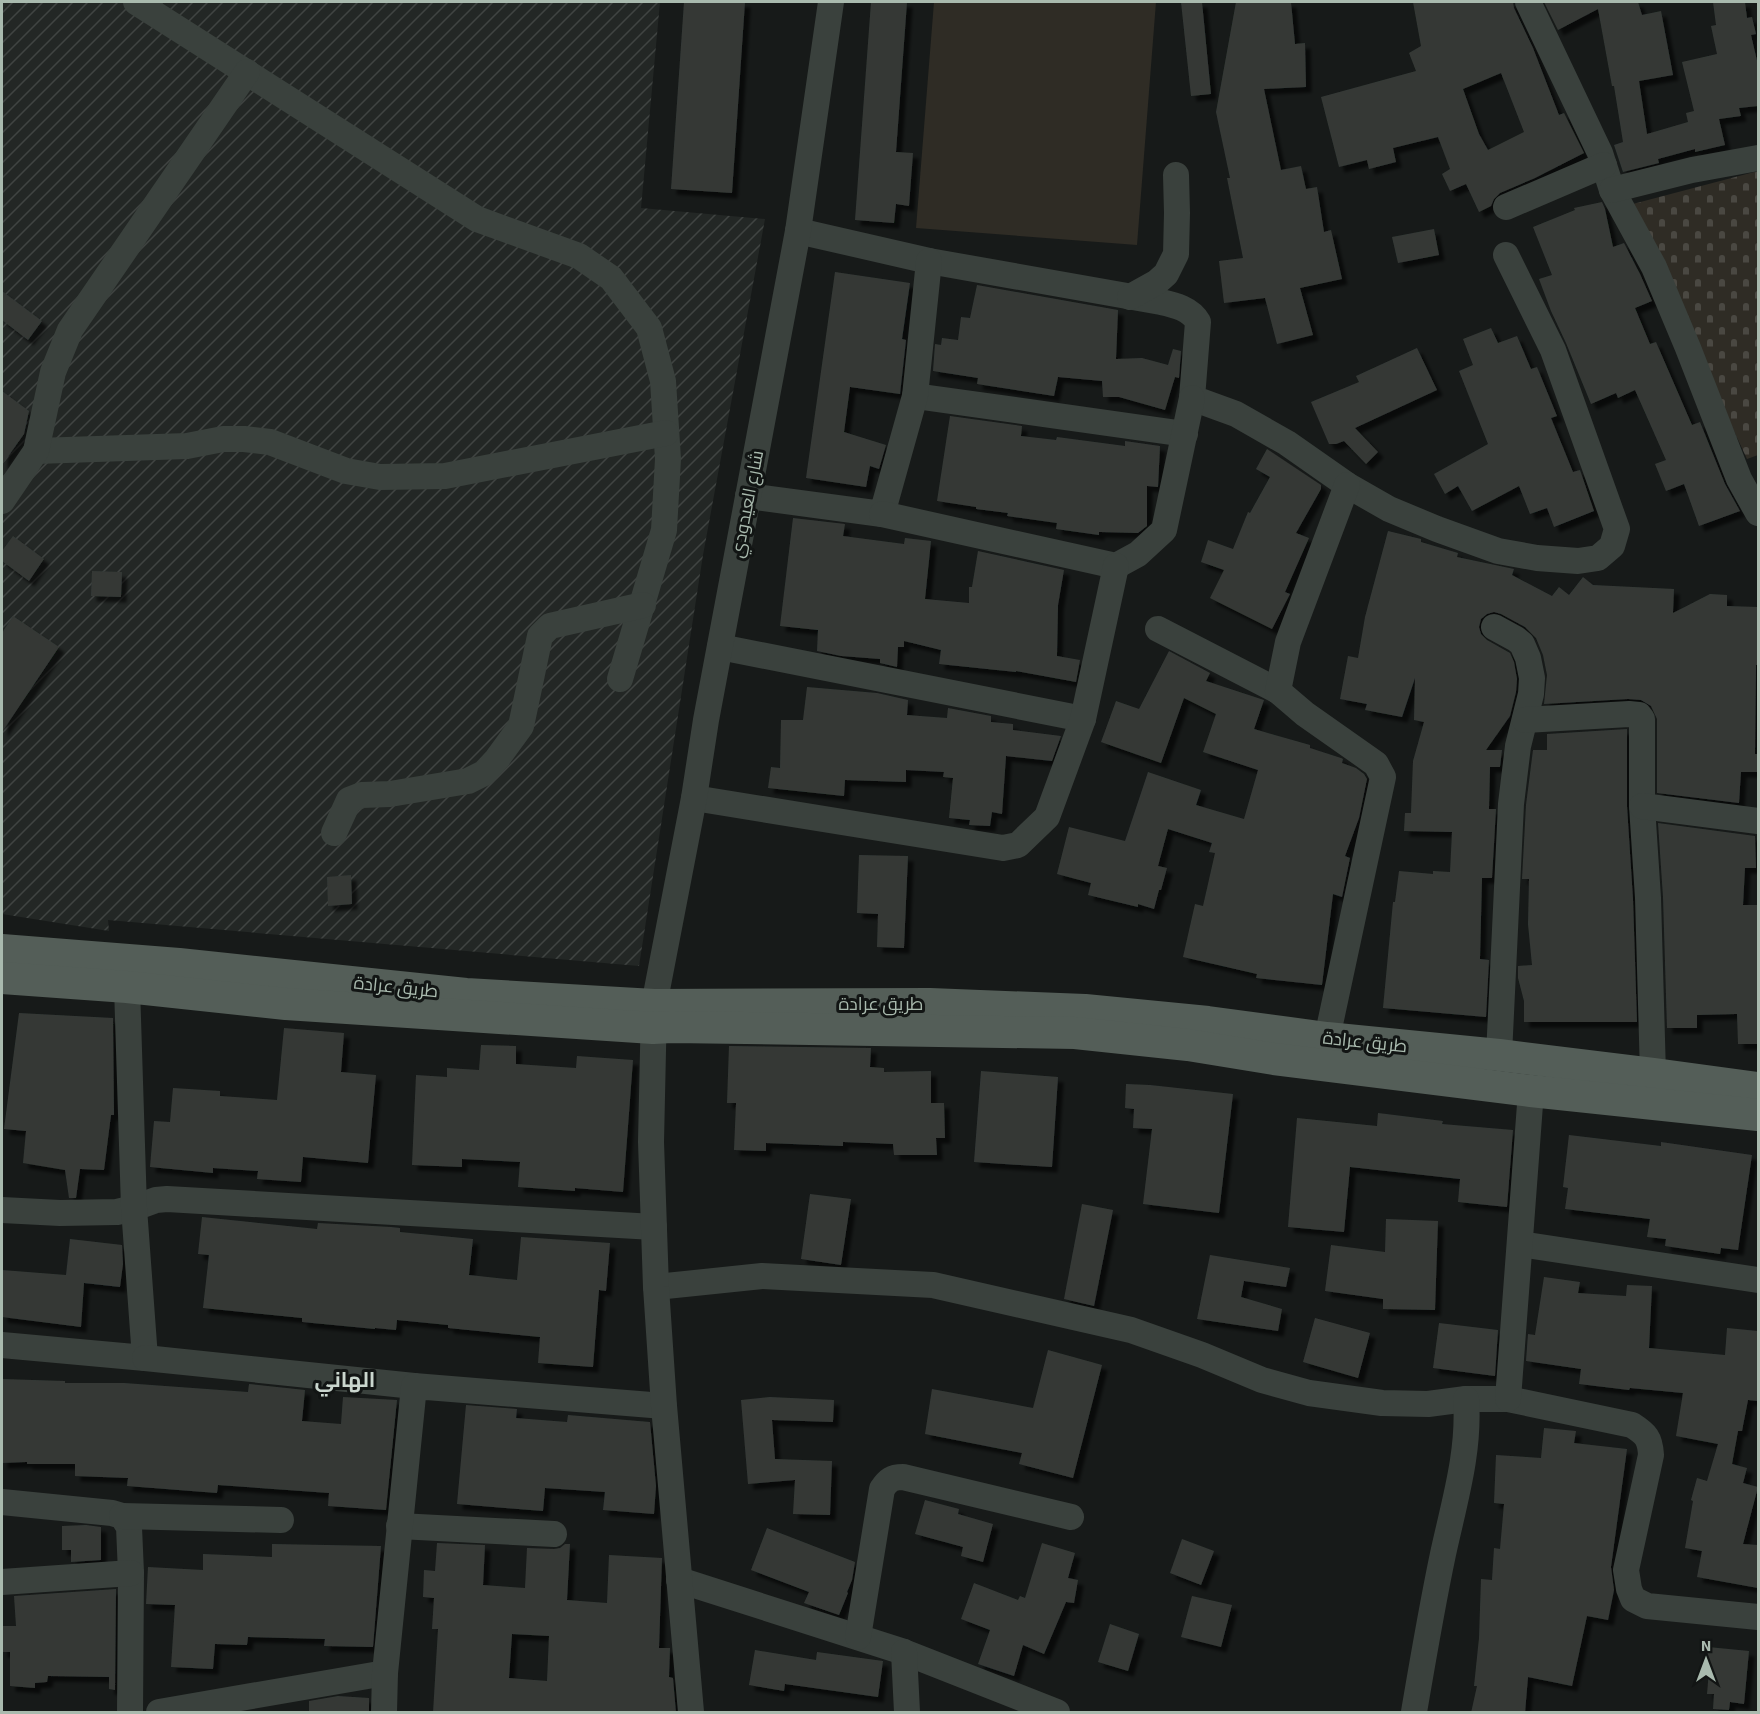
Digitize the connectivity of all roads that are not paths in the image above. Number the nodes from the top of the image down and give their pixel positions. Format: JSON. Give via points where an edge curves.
{"nodes":[{"id":1,"x":136,"y":2,"type":"edge"},
{"id":2,"x":831,"y":2,"type":"edge"},
{"id":3,"x":1528,"y":2,"type":"edge"},
{"id":4,"x":247,"y":72,"type":"junction"},
{"id":5,"x":1758,"y":158,"type":"edge"},
{"id":6,"x":1604,"y":165,"type":"junction"},
{"id":7,"x":1176,"y":175,"type":"dead end"},
{"id":8,"x":1612,"y":190,"type":"junction"},
{"id":9,"x":1506,"y":207,"type":"dead end"},
{"id":10,"x":798,"y":231,"type":"junction"},
{"id":11,"x":1506,"y":255,"type":"dead end"},
{"id":12,"x":929,"y":261,"type":"junction"},
{"id":13,"x":1130,"y":297,"type":"junction"},
{"id":14,"x":915,"y":396,"type":"junction"},
{"id":15,"x":1192,"y":398,"type":"junction"},
{"id":16,"x":666,"y":433,"type":"junction"},
{"id":17,"x":1185,"y":434,"type":"junction"},
{"id":18,"x":36,"y":450,"type":"junction"},
{"id":19,"x":1347,"y":485,"type":"junction"},
{"id":20,"x":748,"y":496,"type":"junction"},
{"id":21,"x":2,"y":501,"type":"edge"},
{"id":22,"x":1758,"y":513,"type":"edge"},
{"id":23,"x":882,"y":514,"type":"junction"},
{"id":24,"x":1116,"y":566,"type":"junction"},
{"id":25,"x":643,"y":605,"type":"junction"},
{"id":26,"x":1494,"y":627,"type":"dead end"},
{"id":27,"x":1158,"y":629,"type":"dead end"},
{"id":28,"x":720,"y":647,"type":"junction"},
{"id":29,"x":620,"y":679,"type":"dead end"},
{"id":30,"x":1278,"y":691,"type":"junction"},
{"id":31,"x":1083,"y":718,"type":"junction"},
{"id":32,"x":1525,"y":720,"type":"junction"},
{"id":33,"x":694,"y":798,"type":"junction"},
{"id":34,"x":1642,"y":806,"type":"junction"},
{"id":35,"x":1758,"y":821,"type":"edge"},
{"id":36,"x":334,"y":833,"type":"dead end"},
{"id":37,"x":2,"y":950,"type":"edge"},
{"id":38,"x":2,"y":978,"type":"edge"},
{"id":39,"x":127,"y":987,"type":"junction"},
{"id":40,"x":653,"y":1017,"type":"junction"},
{"id":41,"x":1327,"y":1038,"type":"junction"},
{"id":42,"x":1499,"y":1055,"type":"junction"},
{"id":43,"x":1653,"y":1074,"type":"junction"},
{"id":44,"x":1758,"y":1088,"type":"edge"},
{"id":45,"x":1531,"y":1091,"type":"junction"},
{"id":46,"x":1758,"y":1115,"type":"edge"},
{"id":47,"x":134,"y":1208,"type":"junction"},
{"id":48,"x":2,"y":1210,"type":"edge"},
{"id":49,"x":654,"y":1227,"type":"junction"},
{"id":50,"x":1520,"y":1244,"type":"junction"},
{"id":51,"x":1758,"y":1280,"type":"edge"},
{"id":52,"x":656,"y":1287,"type":"junction"},
{"id":53,"x":2,"y":1345,"type":"edge"},
{"id":54,"x":145,"y":1358,"type":"junction"},
{"id":55,"x":414,"y":1386,"type":"junction"},
{"id":56,"x":1466,"y":1399,"type":"junction"},
{"id":57,"x":1508,"y":1399,"type":"junction"},
{"id":58,"x":664,"y":1406,"type":"junction"},
{"id":59,"x":2,"y":1502,"type":"edge"},
{"id":60,"x":123,"y":1516,"type":"junction"},
{"id":61,"x":1071,"y":1517,"type":"dead end"},
{"id":62,"x":281,"y":1520,"type":"dead end"},
{"id":63,"x":399,"y":1526,"type":"junction"},
{"id":64,"x":554,"y":1534,"type":"dead end"},
{"id":65,"x":131,"y":1573,"type":"junction"},
{"id":66,"x":679,"y":1580,"type":"junction"},
{"id":67,"x":2,"y":1582,"type":"edge"},
{"id":68,"x":1758,"y":1617,"type":"edge"},
{"id":69,"x":858,"y":1637,"type":"junction"},
{"id":70,"x":904,"y":1652,"type":"junction"},
{"id":71,"x":385,"y":1673,"type":"junction"},
{"id":72,"x":130,"y":1713,"type":"edge"},
{"id":73,"x":159,"y":1713,"type":"edge"},
{"id":74,"x":384,"y":1713,"type":"edge"},
{"id":75,"x":691,"y":1713,"type":"edge"},
{"id":76,"x":907,"y":1713,"type":"edge"},
{"id":77,"x":1057,"y":1713,"type":"edge"},
{"id":78,"x":1414,"y":1713,"type":"edge"}],
"edges":[{"from":1,"to":4,"type":"street"},
{"from":2,"to":10,"type":"street","name":"شارع العيدودي"},
{"from":3,"to":6,"type":"street"},
{"from":4,"to":16,"type":"street","via":[[477,219],[579,256],[611,278],[649,328],[663,381]]},
{"from":4,"to":18,"type":"street","via":[[70,330],[53,372]]},
{"from":5,"to":8,"type":"street"},
{"from":6,"to":8,"type":"street"},
{"from":6,"to":9,"type":"street"},
{"from":7,"to":13,"type":"street","via":[[1176,254],[1166,274]]},
{"from":8,"to":22,"type":"street","via":[[1654,267],[1739,479]]},
{"from":10,"to":12,"type":"street"},
{"from":10,"to":20,"type":"street","name":"شارع العيدودي"},
{"from":11,"to":19,"type":"street","via":[[1553,350],[1617,529],[1612,546],[1598,558],[1578,561],[1498,550],[1437,529]]},
{"from":12,"to":13,"type":"street"},
{"from":12,"to":14,"type":"street"},
{"from":13,"to":15,"type":"street","via":[[1173,304],[1198,321]]},
{"from":14,"to":17,"type":"street"},
{"from":14,"to":23,"type":"street"},
{"from":15,"to":17,"type":"street"},
{"from":15,"to":19,"type":"street","via":[[1236,414],[1287,443]]},
{"from":16,"to":18,"type":"street","via":[[445,476],[380,477],[345,471],[270,442],[244,439],[187,446]]},
{"from":16,"to":25,"type":"street","via":[[664,530]]},
{"from":17,"to":24,"type":"street","via":[[1164,530],[1138,554]]},
{"from":18,"to":21,"type":"street"},
{"from":19,"to":30,"type":"street","via":[[1288,642]]},
{"from":20,"to":23,"type":"street"},
{"from":20,"to":28,"type":"street","name":"شارع العيدودي"},
{"from":23,"to":24,"type":"street"},
{"from":24,"to":31,"type":"street"},
{"from":25,"to":29,"type":"street"},
{"from":25,"to":36,"type":"street","via":[[550,626],[540,636],[520,726],[484,773],[468,781],[349,800]]},
{"from":26,"to":32,"type":"street","via":[[1522,644],[1528,658],[1532,678]]},
{"from":27,"to":30,"type":"street"},
{"from":28,"to":31,"type":"street"},
{"from":28,"to":33,"type":"street","name":"شارع العيدودي"},
{"from":30,"to":41,"type":"street","via":[[1376,764],[1383,777]]},
{"from":31,"to":33,"type":"street","via":[[1047,817],[1018,845],[1003,848]]},
{"from":32,"to":34,"type":"street","via":[[1640,716]]},
{"from":32,"to":42,"type":"street","via":[[1511,804]]},
{"from":33,"to":40,"type":"street","name":"شارع العيدودي"},
{"from":34,"to":35,"type":"street"},
{"from":34,"to":43,"type":"street"},
{"from":37,"to":40,"type":"main road","name":"طريق عرادة","via":[[179,964]]},
{"from":38,"to":39,"type":"main road","name":"طريق عرادة"},
{"from":39,"to":40,"type":"main road","name":"طريق عرادة","via":[[286,1004]]},
{"from":39,"to":47,"type":"street"},
{"from":40,"to":41,"type":"main road","name":"طريق عرادة","via":[[930,1004],[1085,1010]]},
{"from":40,"to":45,"type":"main road","name":"طريق عرادة","via":[[672,1027],[1075,1034],[1188,1045]]},
{"from":40,"to":49,"type":"street","name":"شارع العيدودي"},
{"from":41,"to":42,"type":"main road","name":"طريق عرادة"},
{"from":42,"to":43,"type":"main road","name":"طريق عرادة"},
{"from":43,"to":44,"type":"main road","name":"طريق عرادة"},
{"from":45,"to":46,"type":"main road","name":"طريق عرادة"},
{"from":45,"to":50,"type":"street"},
{"from":47,"to":48,"type":"street","via":[[60,1213]]},
{"from":47,"to":49,"type":"street","via":[[173,1199]]},
{"from":47,"to":54,"type":"street"},
{"from":49,"to":52,"type":"street","name":"شارع العيدودي"},
{"from":50,"to":51,"type":"street"},
{"from":50,"to":57,"type":"street"},
{"from":52,"to":56,"type":"street","via":[[762,1276],[933,1285],[1131,1330],[1262,1380],[1309,1393],[1382,1403],[1428,1404]]},
{"from":52,"to":58,"type":"street","name":"شارع العيدودي"},
{"from":53,"to":54,"type":"street"},
{"from":54,"to":55,"type":"street"},
{"from":55,"to":58,"type":"street"},
{"from":55,"to":63,"type":"street"},
{"from":56,"to":57,"type":"street"},
{"from":56,"to":78,"type":"street","via":[[1467,1439]]},
{"from":57,"to":68,"type":"street","via":[[1632,1425],[1645,1433],[1651,1455],[1626,1570],[1633,1599],[1647,1606]]},
{"from":58,"to":66,"type":"street","name":"شارع العيدودي"},
{"from":59,"to":60,"type":"street"},
{"from":60,"to":62,"type":"street"},
{"from":60,"to":65,"type":"street","via":[[129,1527]]},
{"from":61,"to":69,"type":"street","via":[[903,1477],[888,1480],[882,1489]]},
{"from":63,"to":64,"type":"street"},
{"from":63,"to":71,"type":"street"},
{"from":65,"to":67,"type":"street"},
{"from":65,"to":72,"type":"street"},
{"from":66,"to":69,"type":"street"},
{"from":66,"to":75,"type":"street","name":"شارع العيدودي"},
{"from":69,"to":70,"type":"street"},
{"from":70,"to":76,"type":"street"},
{"from":70,"to":77,"type":"street"},
{"from":71,"to":73,"type":"street"},
{"from":71,"to":74,"type":"street"}]}
